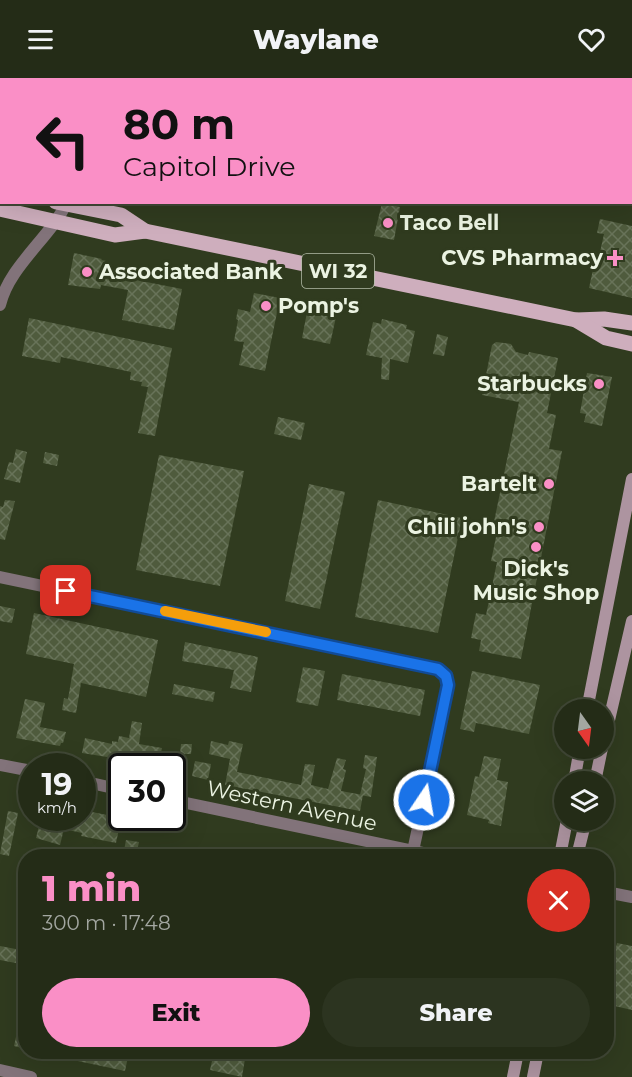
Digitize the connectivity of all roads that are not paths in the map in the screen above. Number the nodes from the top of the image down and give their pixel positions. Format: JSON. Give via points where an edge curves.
{"nodes":[{"id":1,"x":63,"y":204,"type":"edge"},
{"id":2,"x":68,"y":204,"type":"edge"},
{"id":3,"x":0,"y":209,"type":"edge"},
{"id":4,"x":54,"y":222,"type":"junction"},
{"id":5,"x":145,"y":231,"type":"junction"},
{"id":6,"x":0,"y":305,"type":"edge"},
{"id":7,"x":576,"y":321,"type":"junction"},
{"id":8,"x":632,"y":323,"type":"edge"},
{"id":9,"x":632,"y":344,"type":"edge"},
{"id":10,"x":632,"y":479,"type":"edge"},
{"id":11,"x":0,"y":577,"type":"edge"},
{"id":12,"x":632,"y":621,"type":"edge"},
{"id":13,"x":589,"y":699,"type":"edge"},
{"id":14,"x":614,"y":699,"type":"edge"},
{"id":15,"x":0,"y":765,"type":"edge"},
{"id":16,"x":18,"y":768,"type":"edge"},
{"id":17,"x":186,"y":803,"type":"edge"},
{"id":18,"x":565,"y":831,"type":"edge"},
{"id":19,"x":583,"y":831,"type":"edge"},
{"id":20,"x":404,"y":849,"type":"edge"},
{"id":21,"x":413,"y":849,"type":"edge"},
{"id":22,"x":561,"y":849,"type":"edge"},
{"id":23,"x":579,"y":849,"type":"edge"},
{"id":24,"x":614,"y":894,"type":"edge"},
{"id":25,"x":632,"y":897,"type":"edge"},
{"id":26,"x":517,"y":1059,"type":"edge"},
{"id":27,"x":537,"y":1059,"type":"edge"},
{"id":28,"x":0,"y":1071,"type":"edge"},
{"id":29,"x":31,"y":1077,"type":"edge"},
{"id":30,"x":513,"y":1077,"type":"edge"},
{"id":31,"x":533,"y":1077,"type":"edge"}],
"edges":[{"from":1,"to":4,"type":"street"},
{"from":2,"to":5,"type":"main road","number":"WI 32","via":[[121,215]]},
{"from":3,"to":4,"type":"main road","number":"WI 32"},
{"from":4,"to":5,"type":"main road","number":"WI 32","via":[[116,235]]},
{"from":4,"to":6,"type":"street","via":[[18,270]]},
{"from":5,"to":7,"type":"main road","number":"WI 32"},
{"from":7,"to":8,"type":"main road","number":"WI 32"},
{"from":7,"to":9,"type":"main road","number":"WI 32","via":[[606,338]]},
{"from":10,"to":13,"type":"main road"},
{"from":11,"to":21,"type":"street","via":[[435,667],[448,680],[448,688]]},
{"from":12,"to":14,"type":"main road"},
{"from":15,"to":16,"type":"street"},
{"from":17,"to":20,"type":"street","name":"Western Avenue"},
{"from":18,"to":22,"type":"main road"},
{"from":19,"to":23,"type":"main road"},
{"from":24,"to":25,"type":"street"},
{"from":26,"to":30,"type":"main road"},
{"from":27,"to":31,"type":"main road"},
{"from":28,"to":29,"type":"street"}]}
